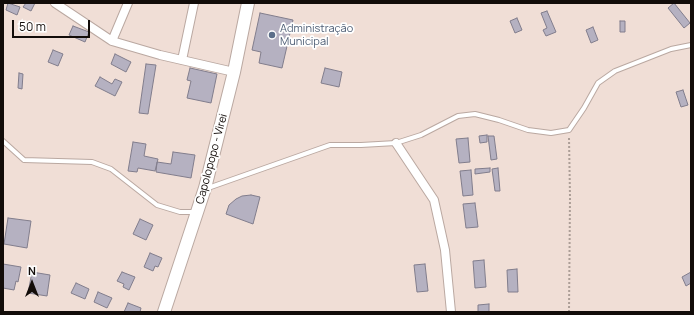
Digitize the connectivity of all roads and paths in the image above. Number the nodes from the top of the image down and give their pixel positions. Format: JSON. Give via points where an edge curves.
{"nodes":[{"id":1,"x":55,"y":3,"type":"edge"},
{"id":2,"x":128,"y":3,"type":"edge"},
{"id":3,"x":194,"y":3,"type":"edge"},
{"id":4,"x":248,"y":3,"type":"edge"},
{"id":5,"x":112,"y":41,"type":"junction"},
{"id":6,"x":691,"y":45,"type":"edge"},
{"id":7,"x":182,"y":60,"type":"junction"},
{"id":8,"x":234,"y":72,"type":"junction"},
{"id":9,"x":569,"y":130,"type":"junction"},
{"id":10,"x":3,"y":141,"type":"edge"},
{"id":11,"x":396,"y":143,"type":"junction"},
{"id":12,"x":205,"y":188,"type":"junction"},
{"id":13,"x":198,"y":211,"type":"junction"},
{"id":14,"x":164,"y":312,"type":"edge"},
{"id":15,"x":451,"y":312,"type":"edge"},
{"id":16,"x":569,"y":312,"type":"edge"}],
"edges":[{"from":1,"to":5,"type":"street"},
{"from":2,"to":5,"type":"street"},
{"from":3,"to":7,"type":"street"},
{"from":4,"to":8,"type":"street","name":"Capolopopo - Virei"},
{"from":5,"to":7,"type":"street"},
{"from":6,"to":9,"type":"lane","via":[[671,49],[615,71],[598,83]]},
{"from":7,"to":8,"type":"street"},
{"from":8,"to":12,"type":"street","name":"Capolopopo - Virei"},
{"from":9,"to":11,"type":"lane","via":[[551,133],[528,130],[475,114],[458,116],[421,135]]},
{"from":9,"to":16,"type":"path"},
{"from":10,"to":13,"type":"lane","via":[[24,160],[92,162],[111,169],[157,205],[180,212]]},
{"from":11,"to":12,"type":"lane","via":[[330,145]]},
{"from":11,"to":15,"type":"street","via":[[434,200],[445,250]]},
{"from":12,"to":13,"type":"street","name":"Capolopopo - Virei"},
{"from":13,"to":14,"type":"street","name":"Capolopopo - Virei"}]}
